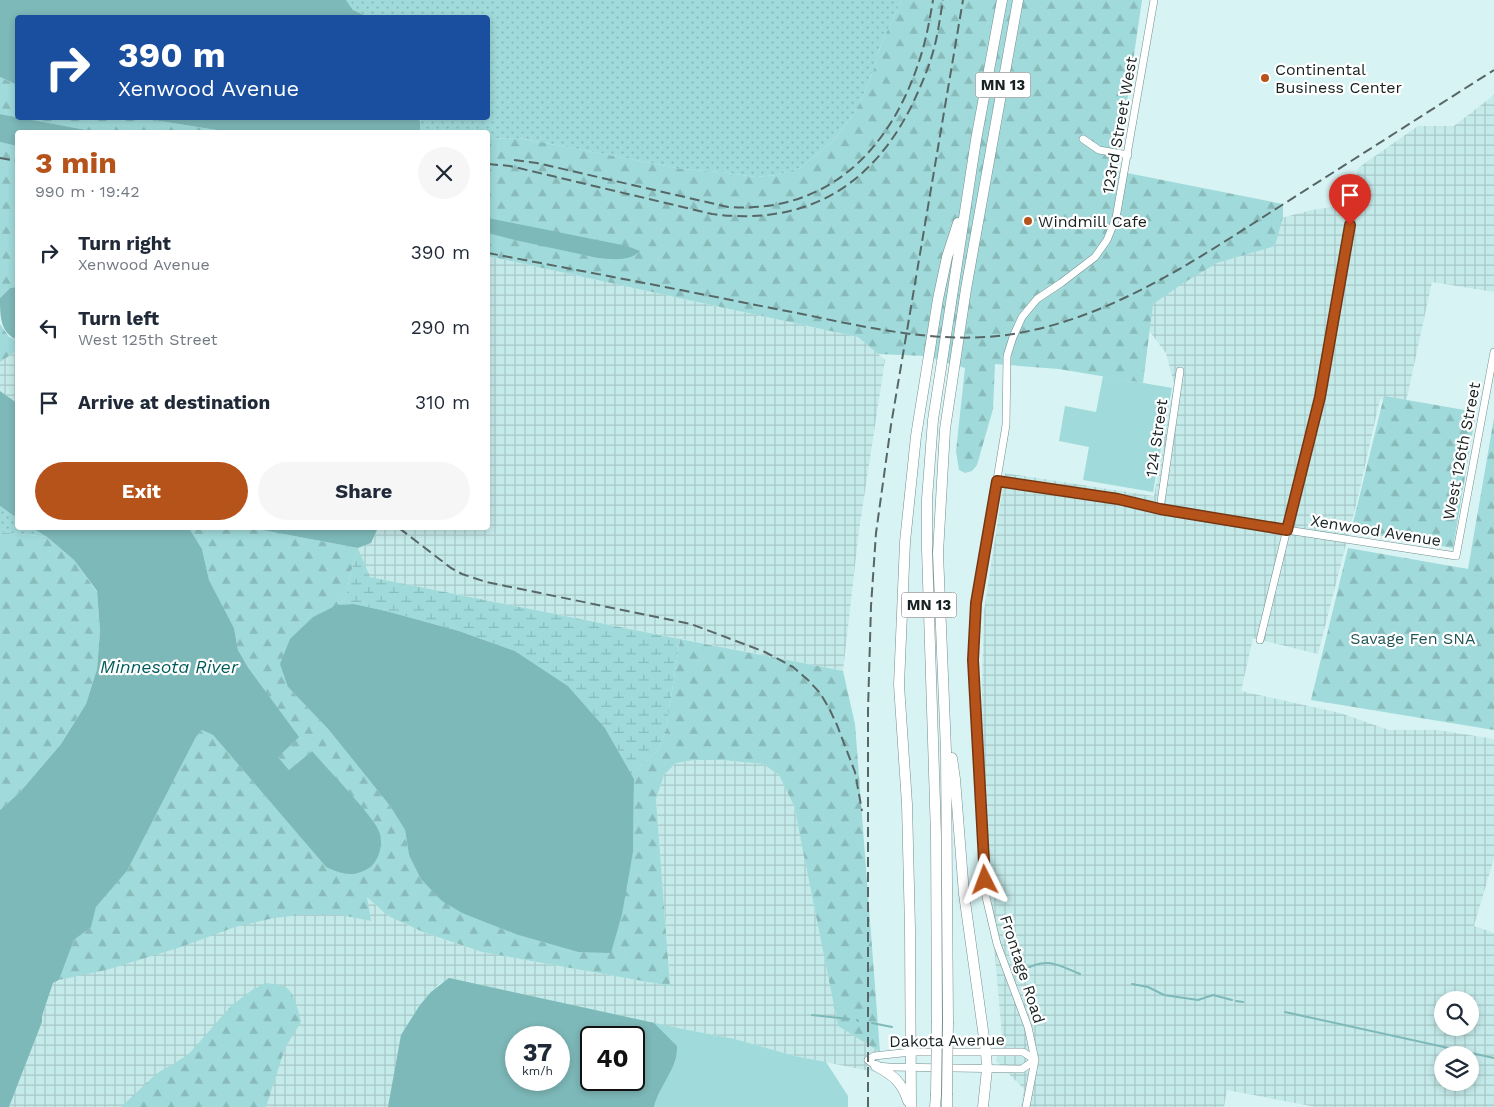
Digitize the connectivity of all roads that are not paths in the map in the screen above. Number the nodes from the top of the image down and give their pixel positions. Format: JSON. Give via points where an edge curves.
{"nodes":[{"id":1,"x":1002,"y":0,"type":"edge"},
{"id":2,"x":1018,"y":0,"type":"edge"},
{"id":3,"x":1154,"y":0,"type":"edge"},
{"id":4,"x":1083,"y":140,"type":"dead end"},
{"id":5,"x":1128,"y":155,"type":"junction"},
{"id":6,"x":968,"y":191,"type":"junction"},
{"id":7,"x":1350,"y":225,"type":"dead end"},
{"id":8,"x":1494,"y":352,"type":"edge"},
{"id":9,"x":1180,"y":371,"type":"dead end"},
{"id":10,"x":997,"y":481,"type":"junction"},
{"id":11,"x":1160,"y":509,"type":"junction"},
{"id":12,"x":1287,"y":530,"type":"junction"},
{"id":13,"x":1456,"y":556,"type":"joint"},
{"id":14,"x":1260,"y":640,"type":"dead end"},
{"id":15,"x":944,"y":712,"type":"junction"},
{"id":16,"x":943,"y":1021,"type":"junction"},
{"id":17,"x":911,"y":1052,"type":"junction"},
{"id":18,"x":986,"y":1052,"type":"junction"},
{"id":19,"x":1035,"y":1060,"type":"junction"},
{"id":20,"x":876,"y":1066,"type":"junction"},
{"id":21,"x":911,"y":1068,"type":"junction"},
{"id":22,"x":987,"y":1069,"type":"junction"},
{"id":23,"x":910,"y":1107,"type":"edge"},
{"id":24,"x":935,"y":1107,"type":"edge"},
{"id":25,"x":947,"y":1107,"type":"edge"},
{"id":26,"x":983,"y":1107,"type":"edge"},
{"id":27,"x":1026,"y":1107,"type":"edge"}],
"edges":[{"from":1,"to":6,"type":"highway","number":"MN 13"},
{"from":2,"to":15,"type":"highway","number":"MN 13","via":[[966,289],[946,429],[938,553]]},
{"from":3,"to":5,"type":"street","name":"123rd Street West"},
{"from":4,"to":5,"type":"street","via":[[1099,150]]},
{"from":5,"to":10,"type":"street","name":"123rd Street West","via":[[1116,218],[1107,240],[1095,257],[1037,299],[1022,317],[1013,337],[1007,356],[1006,426]]},
{"from":6,"to":16,"type":"highway","number":"MN 13","via":[[933,420],[927,499]]},
{"from":6,"to":17,"type":"highway","via":[[941,285],[916,436],[905,542],[900,685],[907,804]]},
{"from":7,"to":12,"type":"street","via":[[1320,397]]},
{"from":8,"to":13,"type":"street","name":"West 126th Street"},
{"from":9,"to":11,"type":"street","name":"124 Street"},
{"from":10,"to":11,"type":"street","name":"Xenwood Avenue","via":[[1118,499]]},
{"from":10,"to":19,"type":"street","name":"Frontage Road","via":[[976,603],[973,660],[986,898],[997,944],[1028,1027]]},
{"from":11,"to":12,"type":"street","name":"Xenwood Avenue"},
{"from":12,"to":13,"type":"street","name":"Xenwood Avenue"},
{"from":12,"to":14,"type":"street"},
{"from":15,"to":16,"type":"highway","number":"MN 13"},
{"from":15,"to":18,"type":"highway","via":[[955,779],[964,894]]},
{"from":16,"to":24,"type":"highway","number":"MN 13","bridge":true},
{"from":16,"to":25,"type":"highway","number":"MN 13","bridge":true},
{"from":17,"to":18,"type":"street","name":"Dakota Avenue"},
{"from":17,"to":20,"type":"street","name":"Dakota Avenue","via":[[874,1056],[868,1060]]},
{"from":17,"to":21,"type":"highway"},
{"from":18,"to":19,"type":"street","name":"Dakota Avenue","via":[[1023,1052]]},
{"from":18,"to":22,"type":"highway"},
{"from":19,"to":22,"type":"street","name":"Dakota Avenue","via":[[1022,1069]]},
{"from":19,"to":27,"type":"street","name":"Frontage Road"},
{"from":20,"to":21,"type":"street","name":"Dakota Avenue"},
{"from":20,"to":23,"type":"highway","via":[[900,1084]]},
{"from":21,"to":22,"type":"street","name":"Dakota Avenue"},
{"from":21,"to":23,"type":"highway"},
{"from":22,"to":26,"type":"highway"}]}
